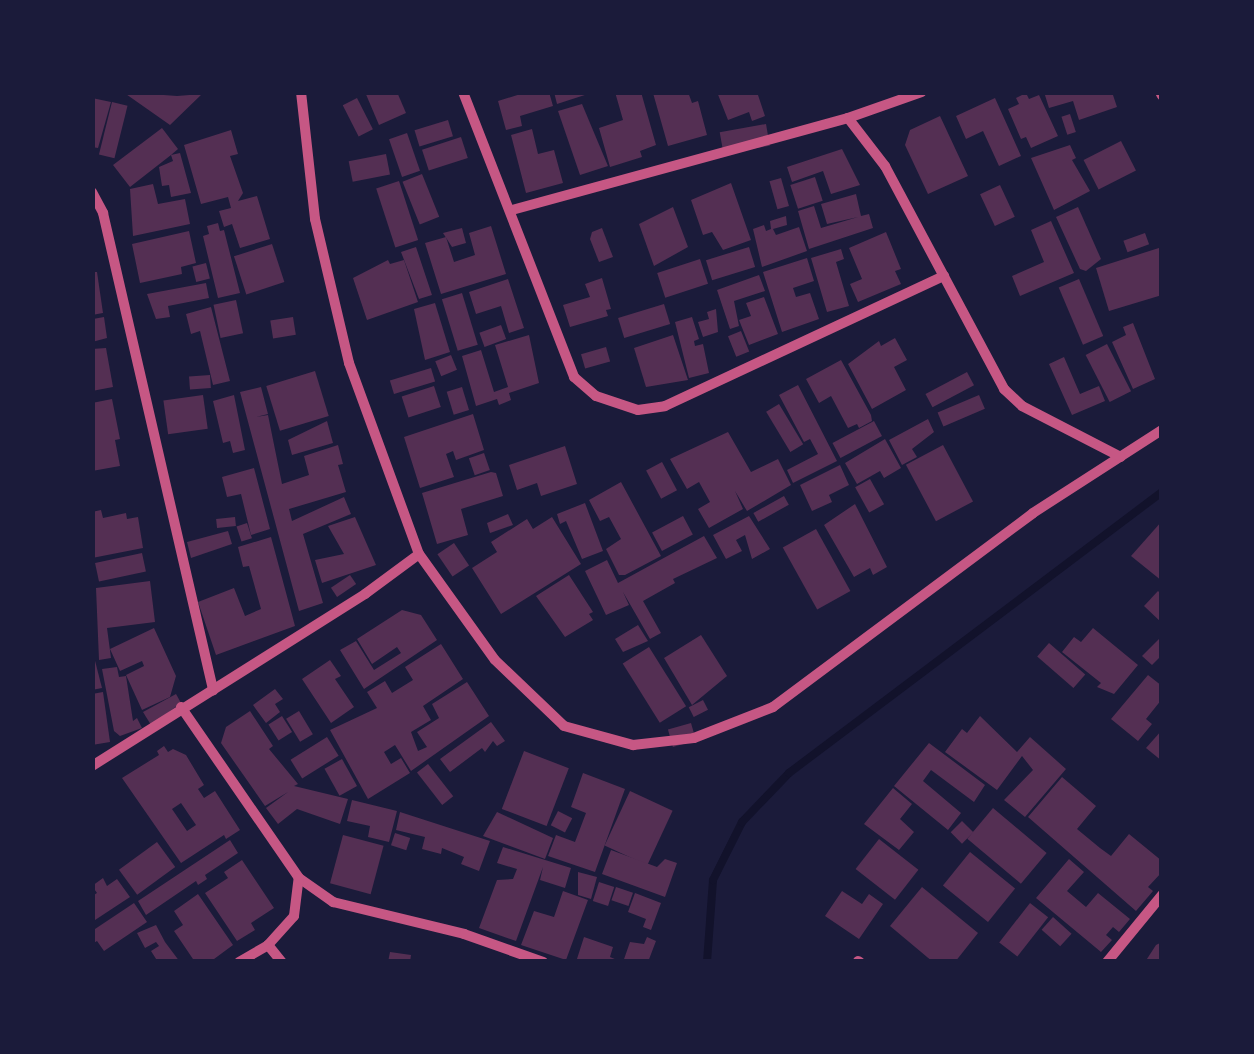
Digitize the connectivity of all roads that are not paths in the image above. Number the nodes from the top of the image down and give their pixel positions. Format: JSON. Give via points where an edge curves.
{"nodes":[{"id":1,"x":301,"y":92,"type":"edge"},
{"id":2,"x":462,"y":92,"type":"edge"},
{"id":3,"x":922,"y":92,"type":"edge"},
{"id":4,"x":848,"y":118,"type":"junction"},
{"id":5,"x":92,"y":192,"type":"edge"},
{"id":6,"x":512,"y":210,"type":"junction"},
{"id":7,"x":944,"y":276,"type":"junction"},
{"id":8,"x":1160,"y":433,"type":"edge"},
{"id":9,"x":1121,"y":457,"type":"junction"},
{"id":10,"x":419,"y":554,"type":"junction"},
{"id":11,"x":213,"y":690,"type":"junction"},
{"id":12,"x":181,"y":707,"type":"junction"},
{"id":13,"x":92,"y":766,"type":"edge"},
{"id":14,"x":299,"y":878,"type":"junction"},
{"id":15,"x":1162,"y":895,"type":"edge"},
{"id":16,"x":268,"y":945,"type":"junction"},
{"id":17,"x":528,"y":959,"type":"edge"},
{"id":18,"x":239,"y":962,"type":"edge"},
{"id":19,"x":282,"y":962,"type":"edge"},
{"id":20,"x":543,"y":962,"type":"edge"},
{"id":21,"x":1107,"y":962,"type":"edge"}],
"edges":[{"from":1,"to":10,"type":"street","via":[[315,219],[349,363]]},
{"from":2,"to":6,"type":"street"},
{"from":3,"to":4,"type":"street"},
{"from":4,"to":6,"type":"street"},
{"from":4,"to":7,"type":"street","via":[[885,166]]},
{"from":5,"to":11,"type":"street","via":[[103,213]]},
{"from":6,"to":7,"type":"street","via":[[574,377],[596,396],[638,410],[665,406]]},
{"from":7,"to":9,"type":"street","via":[[1004,389],[1022,406]]},
{"from":8,"to":9,"type":"street"},
{"from":9,"to":10,"type":"street","via":[[1033,513],[774,707],[694,738],[632,745],[564,726],[495,660]]},
{"from":10,"to":11,"type":"street"},
{"from":11,"to":12,"type":"street"},
{"from":12,"to":13,"type":"street"},
{"from":12,"to":14,"type":"street"},
{"from":14,"to":16,"type":"street","via":[[294,916]]},
{"from":14,"to":17,"type":"street","via":[[334,902],[464,934]]},
{"from":15,"to":21,"type":"street"},
{"from":16,"to":18,"type":"street"},
{"from":16,"to":19,"type":"street"},
{"from":17,"to":20,"type":"street"}]}
